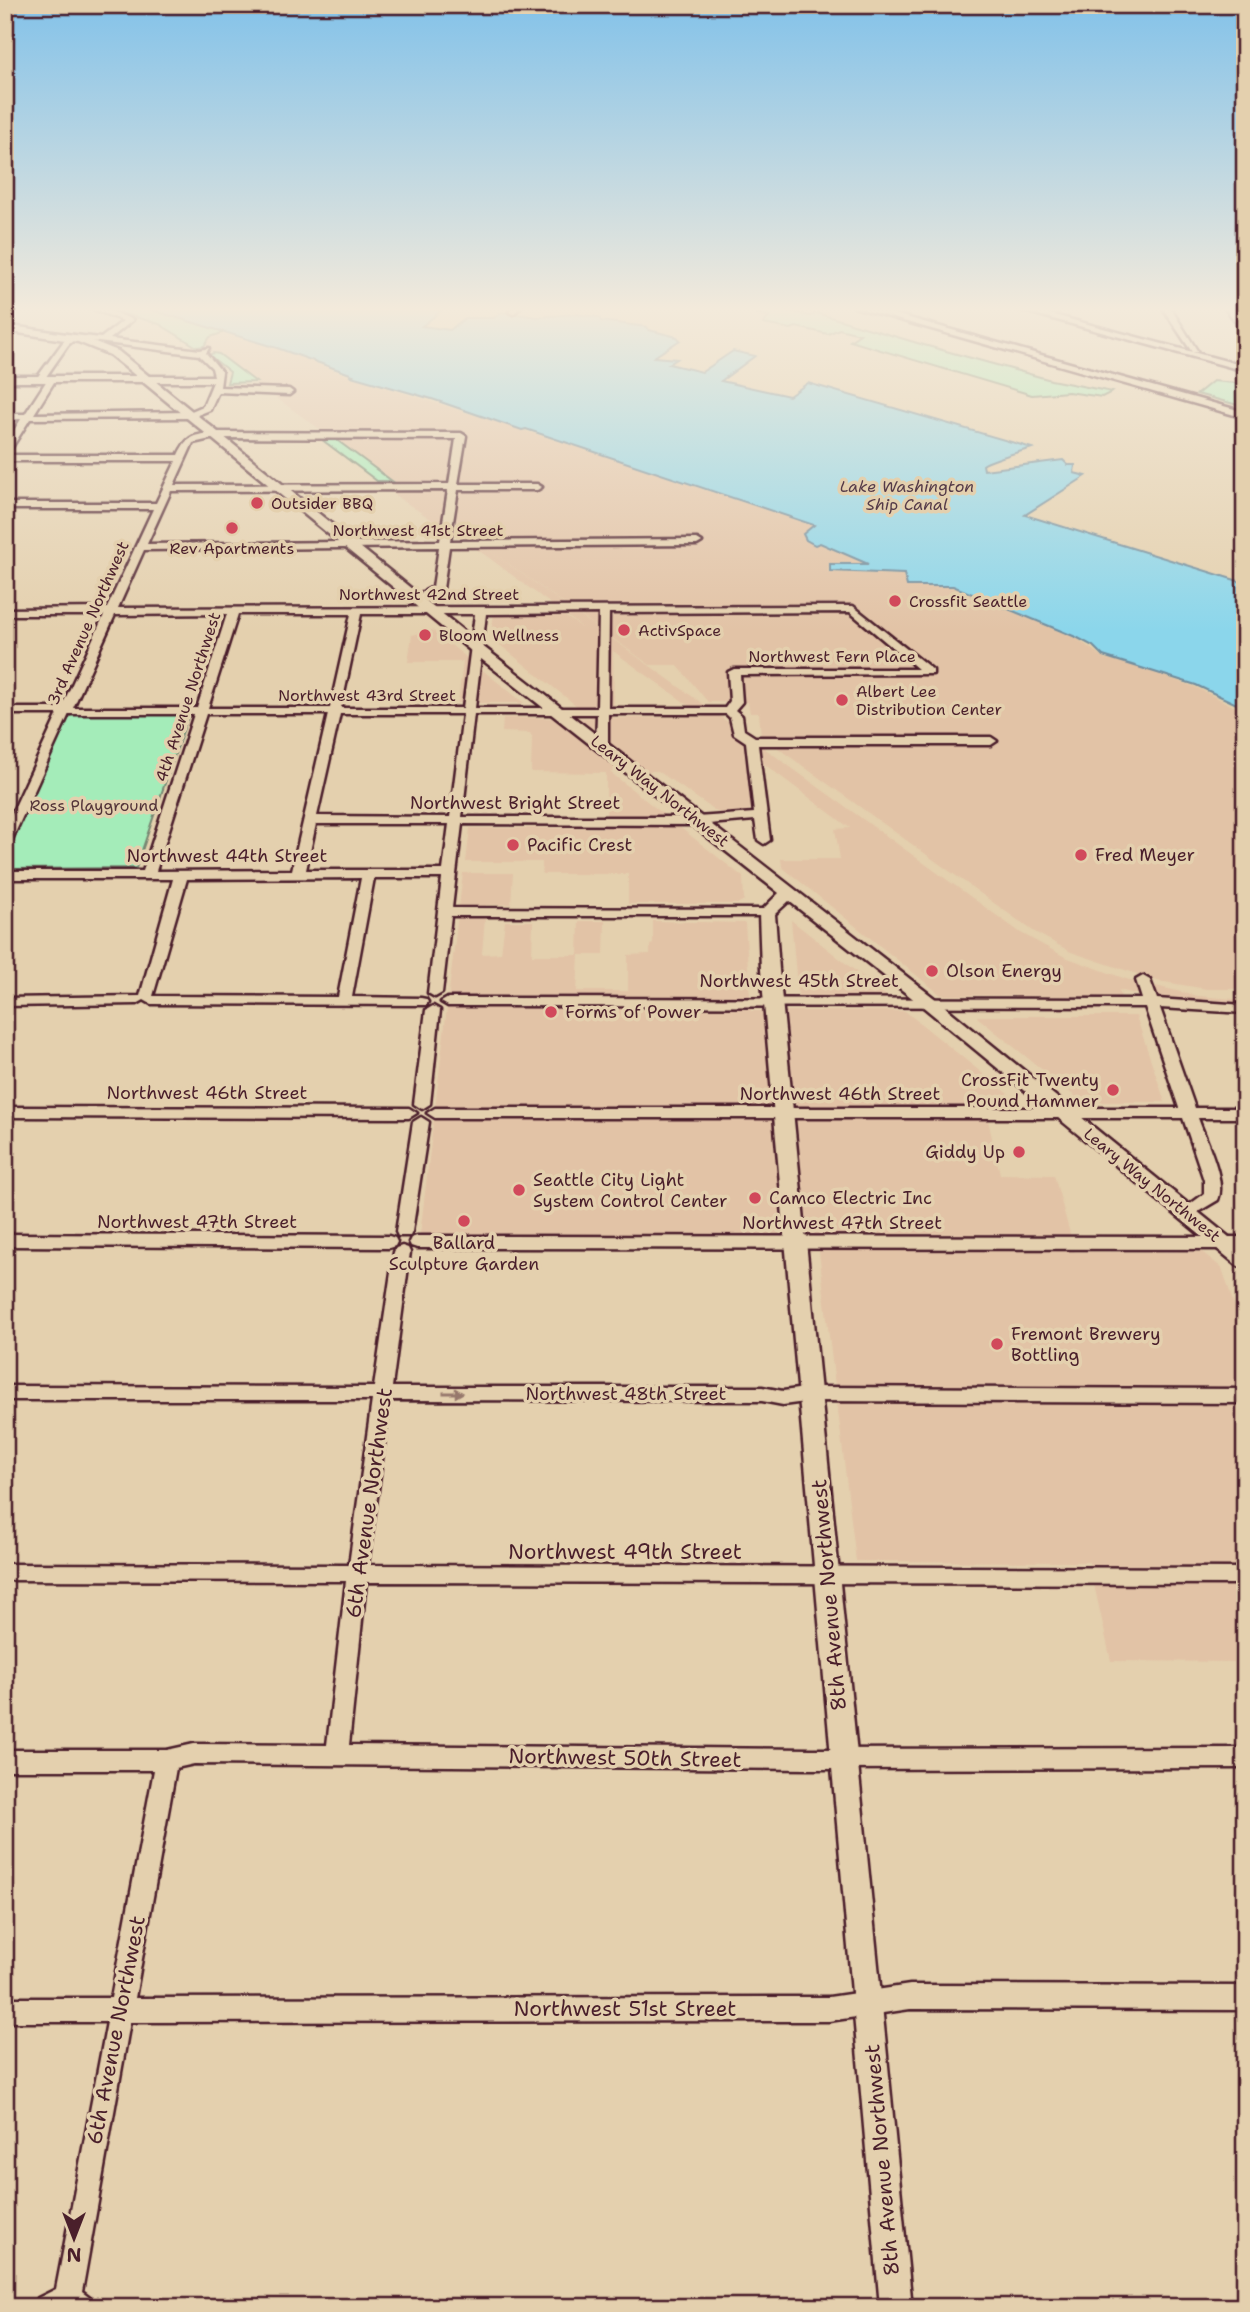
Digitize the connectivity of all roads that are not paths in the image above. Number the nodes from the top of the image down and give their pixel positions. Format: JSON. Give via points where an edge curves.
{"nodes":[{"id":1,"x":190,"y":415,"type":"joint"},
{"id":2,"x":5,"y":417,"type":"edge"},
{"id":3,"x":28,"y":417,"type":"junction"},
{"id":4,"x":215,"y":435,"type":"junction"},
{"id":5,"x":5,"y":452,"type":"edge"},
{"id":6,"x":5,"y":458,"type":"edge"},
{"id":7,"x":181,"y":458,"type":"junction"},
{"id":8,"x":453,"y":487,"type":"junction"},
{"id":9,"x":537,"y":487,"type":"dead end"},
{"id":10,"x":167,"y":488,"type":"junction"},
{"id":11,"x":280,"y":488,"type":"junction"},
{"id":12,"x":5,"y":506,"type":"edge"},
{"id":13,"x":159,"y":506,"type":"junction"},
{"id":14,"x":698,"y":542,"type":"dead end"},
{"id":15,"x":353,"y":546,"type":"junction"},
{"id":16,"x":444,"y":546,"type":"junction"},
{"id":17,"x":139,"y":547,"type":"junction"},
{"id":18,"x":418,"y":598,"type":"junction"},
{"id":19,"x":481,"y":609,"type":"junction"},
{"id":20,"x":604,"y":609,"type":"junction"},
{"id":21,"x":111,"y":610,"type":"junction"},
{"id":22,"x":234,"y":610,"type":"junction"},
{"id":23,"x":357,"y":610,"type":"junction"},
{"id":24,"x":432,"y":610,"type":"junction"},
{"id":25,"x":5,"y":612,"type":"edge"},
{"id":26,"x":476,"y":648,"type":"junction"},
{"id":27,"x":929,"y":671,"type":"joint"},
{"id":28,"x":202,"y":710,"type":"junction"},
{"id":29,"x":334,"y":710,"type":"junction"},
{"id":30,"x":559,"y":710,"type":"junction"},
{"id":31,"x":603,"y":710,"type":"junction"},
{"id":32,"x":728,"y":710,"type":"junction"},
{"id":33,"x":5,"y":711,"type":"edge"},
{"id":34,"x":66,"y":711,"type":"junction"},
{"id":35,"x":469,"y":711,"type":"junction"},
{"id":36,"x":752,"y":741,"type":"junction"},
{"id":37,"x":991,"y":741,"type":"dead end"},
{"id":38,"x":602,"y":745,"type":"junction"},
{"id":39,"x":761,"y":816,"type":"junction"},
{"id":40,"x":310,"y":820,"type":"junction"},
{"id":41,"x":456,"y":820,"type":"junction"},
{"id":42,"x":696,"y":821,"type":"junction"},
{"id":43,"x":5,"y":841,"type":"edge"},
{"id":44,"x":765,"y":846,"type":"dead end"},
{"id":45,"x":368,"y":874,"type":"junction"},
{"id":46,"x":449,"y":874,"type":"junction"},
{"id":47,"x":5,"y":875,"type":"edge"},
{"id":48,"x":148,"y":875,"type":"junction"},
{"id":49,"x":181,"y":875,"type":"junction"},
{"id":50,"x":298,"y":875,"type":"junction"},
{"id":51,"x":789,"y":893,"type":"junction"},
{"id":52,"x":445,"y":912,"type":"junction"},
{"id":53,"x":767,"y":912,"type":"junction"},
{"id":54,"x":1143,"y":980,"type":"dead end"},
{"id":55,"x":442,"y":997,"type":"junction"},
{"id":56,"x":1245,"y":998,"type":"edge"},
{"id":57,"x":145,"y":999,"type":"junction"},
{"id":58,"x":772,"y":1000,"type":"junction"},
{"id":59,"x":344,"y":1001,"type":"junction"},
{"id":60,"x":928,"y":1001,"type":"junction"},
{"id":61,"x":5,"y":1002,"type":"edge"},
{"id":62,"x":1151,"y":1003,"type":"junction"},
{"id":63,"x":427,"y":1006,"type":"junction"},
{"id":64,"x":1245,"y":1009,"type":"edge"},
{"id":65,"x":5,"y":1112,"type":"edge"},
{"id":66,"x":422,"y":1113,"type":"junction"},
{"id":67,"x":782,"y":1113,"type":"junction"},
{"id":68,"x":1245,"y":1113,"type":"edge"},
{"id":69,"x":1064,"y":1114,"type":"junction"},
{"id":70,"x":1190,"y":1114,"type":"junction"},
{"id":71,"x":1186,"y":1213,"type":"junction"},
{"id":72,"x":5,"y":1240,"type":"edge"},
{"id":73,"x":403,"y":1242,"type":"junction"},
{"id":74,"x":795,"y":1242,"type":"junction"},
{"id":75,"x":1234,"y":1243,"type":"edge"},
{"id":76,"x":1245,"y":1261,"type":"edge"},
{"id":77,"x":5,"y":1393,"type":"edge"},
{"id":78,"x":384,"y":1393,"type":"junction"},
{"id":79,"x":812,"y":1394,"type":"junction"},
{"id":80,"x":1245,"y":1396,"type":"edge"},
{"id":81,"x":5,"y":1573,"type":"edge"},
{"id":82,"x":358,"y":1574,"type":"junction"},
{"id":83,"x":827,"y":1575,"type":"junction"},
{"id":84,"x":1245,"y":1576,"type":"edge"},
{"id":85,"x":337,"y":1755,"type":"junction"},
{"id":86,"x":844,"y":1757,"type":"junction"},
{"id":87,"x":1245,"y":1758,"type":"edge"},
{"id":88,"x":5,"y":1760,"type":"edge"},
{"id":89,"x":167,"y":1760,"type":"junction"},
{"id":90,"x":1245,"y":1998,"type":"edge"},
{"id":91,"x":867,"y":2004,"type":"junction"},
{"id":92,"x":5,"y":2010,"type":"edge"},
{"id":93,"x":119,"y":2011,"type":"junction"},
{"id":94,"x":65,"y":2304,"type":"edge"},
{"id":95,"x":896,"y":2307,"type":"edge"}],
"edges":[{"from":1,"to":3,"type":"street"},
{"from":1,"to":4,"type":"main road","name":"Leary Way Northwest"},
{"from":2,"to":3,"type":"street"},
{"from":3,"to":5,"type":"street"},
{"from":4,"to":7,"type":"street","name":"3rd Avenue Northwest","via":[[189,442]]},
{"from":4,"to":8,"type":"street","via":[[461,436]]},
{"from":4,"to":11,"type":"main road","name":"Leary Way Northwest"},
{"from":6,"to":7,"type":"street"},
{"from":7,"to":10,"type":"street","name":"3rd Avenue Northwest"},
{"from":8,"to":9,"type":"street"},
{"from":8,"to":11,"type":"street"},
{"from":8,"to":16,"type":"street"},
{"from":10,"to":11,"type":"street"},
{"from":10,"to":13,"type":"street","name":"3rd Avenue Northwest"},
{"from":11,"to":15,"type":"main road","name":"Leary Way Northwest"},
{"from":12,"to":13,"type":"street"},
{"from":13,"to":17,"type":"street","name":"3rd Avenue Northwest"},
{"from":14,"to":16,"type":"street","name":"Northwest 41st Street"},
{"from":15,"to":16,"type":"street","name":"Northwest 41st Street"},
{"from":15,"to":17,"type":"street","name":"Northwest 41st Street"},
{"from":15,"to":18,"type":"main road","name":"Leary Way Northwest"},
{"from":16,"to":18,"type":"street","via":[[438,589]]},
{"from":17,"to":21,"type":"street","name":"3rd Avenue Northwest"},
{"from":18,"to":24,"type":"main road","name":"Leary Way Northwest"},
{"from":19,"to":20,"type":"street","name":"Northwest 42nd Street"},
{"from":19,"to":24,"type":"street","name":"Northwest 42nd Street"},
{"from":19,"to":26,"type":"street"},
{"from":20,"to":27,"type":"street","name":"Northwest 42nd Street","via":[[853,609]]},
{"from":20,"to":31,"type":"street"},
{"from":21,"to":22,"type":"street","name":"Northwest 42nd Street"},
{"from":21,"to":25,"type":"street","name":"Northwest 42nd Street"},
{"from":21,"to":34,"type":"street","name":"3rd Avenue Northwest"},
{"from":22,"to":23,"type":"street","name":"Northwest 42nd Street"},
{"from":22,"to":28,"type":"street","name":"4th Avenue Northwest"},
{"from":23,"to":24,"type":"street","name":"Northwest 42nd Street"},
{"from":23,"to":29,"type":"street"},
{"from":24,"to":26,"type":"main road","name":"Leary Way Northwest"},
{"from":26,"to":30,"type":"main road","name":"Leary Way Northwest"},
{"from":26,"to":35,"type":"street"},
{"from":27,"to":32,"type":"street","name":"Northwest Fern Place","via":[[734,672],[736,702]]},
{"from":28,"to":29,"type":"street","name":"Northwest 43rd Street"},
{"from":28,"to":34,"type":"street","name":"Northwest 43rd Street"},
{"from":28,"to":48,"type":"street","name":"4th Avenue Northwest"},
{"from":29,"to":35,"type":"street","name":"Northwest 43rd Street"},
{"from":29,"to":40,"type":"street"},
{"from":30,"to":31,"type":"street","name":"Northwest 43rd Street"},
{"from":30,"to":35,"type":"street","name":"Northwest 43rd Street"},
{"from":30,"to":38,"type":"main road","name":"Leary Way Northwest"},
{"from":31,"to":32,"type":"street","name":"Northwest 43rd Street"},
{"from":31,"to":38,"type":"street"},
{"from":32,"to":36,"type":"street","via":[[736,716],[738,731]]},
{"from":33,"to":34,"type":"street","name":"Northwest 43rd Street"},
{"from":34,"to":43,"type":"street","name":"3rd Avenue Northwest"},
{"from":35,"to":41,"type":"street"},
{"from":36,"to":37,"type":"street"},
{"from":36,"to":39,"type":"street"},
{"from":38,"to":42,"type":"main road","name":"Leary Way Northwest"},
{"from":39,"to":42,"type":"street","name":"Northwest Bright Street"},
{"from":39,"to":44,"type":"street"},
{"from":40,"to":41,"type":"street","name":"Northwest Bright Street"},
{"from":40,"to":50,"type":"street"},
{"from":41,"to":42,"type":"street","name":"Northwest Bright Street"},
{"from":41,"to":46,"type":"street"},
{"from":42,"to":51,"type":"main road","name":"Leary Way Northwest"},
{"from":45,"to":46,"type":"street","name":"Northwest 44th Street"},
{"from":45,"to":50,"type":"street","name":"Northwest 44th Street"},
{"from":45,"to":59,"type":"street"},
{"from":46,"to":52,"type":"street"},
{"from":47,"to":48,"type":"street","name":"Northwest 44th Street"},
{"from":48,"to":49,"type":"street","name":"Northwest 44th Street"},
{"from":49,"to":50,"type":"street","name":"Northwest 44th Street"},
{"from":49,"to":57,"type":"street"},
{"from":51,"to":53,"type":"main road"},
{"from":51,"to":60,"type":"main road","name":"Leary Way Northwest"},
{"from":52,"to":53,"type":"street"},
{"from":52,"to":55,"type":"street"},
{"from":53,"to":58,"type":"main road","name":"8th Avenue Northwest"},
{"from":54,"to":62,"type":"street"},
{"from":55,"to":58,"type":"street","name":"Northwest 45th Street"},
{"from":55,"to":63,"type":"street","via":[[425,995]]},
{"from":56,"to":62,"type":"street","name":"Northwest 45th Street"},
{"from":57,"to":59,"type":"street"},
{"from":57,"to":61,"type":"street"},
{"from":58,"to":60,"type":"street","name":"Northwest 45th Street"},
{"from":58,"to":67,"type":"main road","name":"8th Avenue Northwest"},
{"from":59,"to":63,"type":"street"},
{"from":60,"to":62,"type":"street","name":"Northwest 45th Street"},
{"from":60,"to":69,"type":"main road","name":"Leary Way Northwest"},
{"from":62,"to":64,"type":"street","name":"Northwest 45th Street"},
{"from":62,"to":70,"type":"street"},
{"from":63,"to":66,"type":"street","name":"6th Avenue Northwest"},
{"from":65,"to":66,"type":"street","name":"Northwest 46th Street"},
{"from":66,"to":67,"type":"street","name":"Northwest 46th Street"},
{"from":66,"to":73,"type":"street","name":"6th Avenue Northwest"},
{"from":67,"to":69,"type":"street","name":"Northwest 46th Street"},
{"from":67,"to":74,"type":"main road","name":"8th Avenue Northwest"},
{"from":68,"to":70,"type":"street","name":"Northwest 46th Street"},
{"from":69,"to":70,"type":"street","name":"Northwest 46th Street"},
{"from":69,"to":71,"type":"main road","name":"Leary Way Northwest"},
{"from":70,"to":71,"type":"street","via":[[1213,1191],[1209,1200]]},
{"from":71,"to":75,"type":"main road","name":"Leary Way Northwest"},
{"from":72,"to":73,"type":"street","name":"Northwest 47th Street"},
{"from":73,"to":74,"type":"street","name":"Northwest 47th Street"},
{"from":73,"to":78,"type":"street","name":"6th Avenue Northwest"},
{"from":74,"to":75,"type":"street","name":"Northwest 47th Street"},
{"from":74,"to":79,"type":"main road","name":"8th Avenue Northwest"},
{"from":75,"to":76,"type":"main road","name":"Leary Way Northwest"},
{"from":77,"to":78,"type":"street","name":"Northwest 48th Street"},
{"from":78,"to":79,"type":"street","name":"Northwest 48th Street","one_way":true,"via":[[762,1394],[775,1398]]},
{"from":78,"to":82,"type":"street","name":"6th Avenue Northwest"},
{"from":79,"to":80,"type":"street","name":"Northwest 48th Street"},
{"from":79,"to":83,"type":"main road","name":"8th Avenue Northwest"},
{"from":81,"to":82,"type":"street","name":"Northwest 49th Street"},
{"from":82,"to":83,"type":"street","name":"Northwest 49th Street"},
{"from":82,"to":85,"type":"street","name":"6th Avenue Northwest"},
{"from":83,"to":84,"type":"street","name":"Northwest 49th Street"},
{"from":83,"to":86,"type":"main road","name":"8th Avenue Northwest"},
{"from":85,"to":86,"type":"street","name":"Northwest 50th Street"},
{"from":85,"to":89,"type":"street","name":"Northwest 50th Street","via":[[194,1754]]},
{"from":86,"to":87,"type":"street","name":"Northwest 50th Street"},
{"from":86,"to":91,"type":"main road","name":"8th Avenue Northwest"},
{"from":88,"to":89,"type":"street","name":"Northwest 50th Street"},
{"from":89,"to":93,"type":"street","name":"6th Avenue Northwest"},
{"from":90,"to":91,"type":"street","name":"Northwest 51st Street","via":[[910,1997]]},
{"from":91,"to":93,"type":"street","name":"Northwest 51st Street","via":[[829,2009]]},
{"from":91,"to":95,"type":"main road","name":"8th Avenue Northwest"},
{"from":92,"to":93,"type":"street","name":"Northwest 51st Street"},
{"from":93,"to":94,"type":"street","name":"6th Avenue Northwest"}]}
